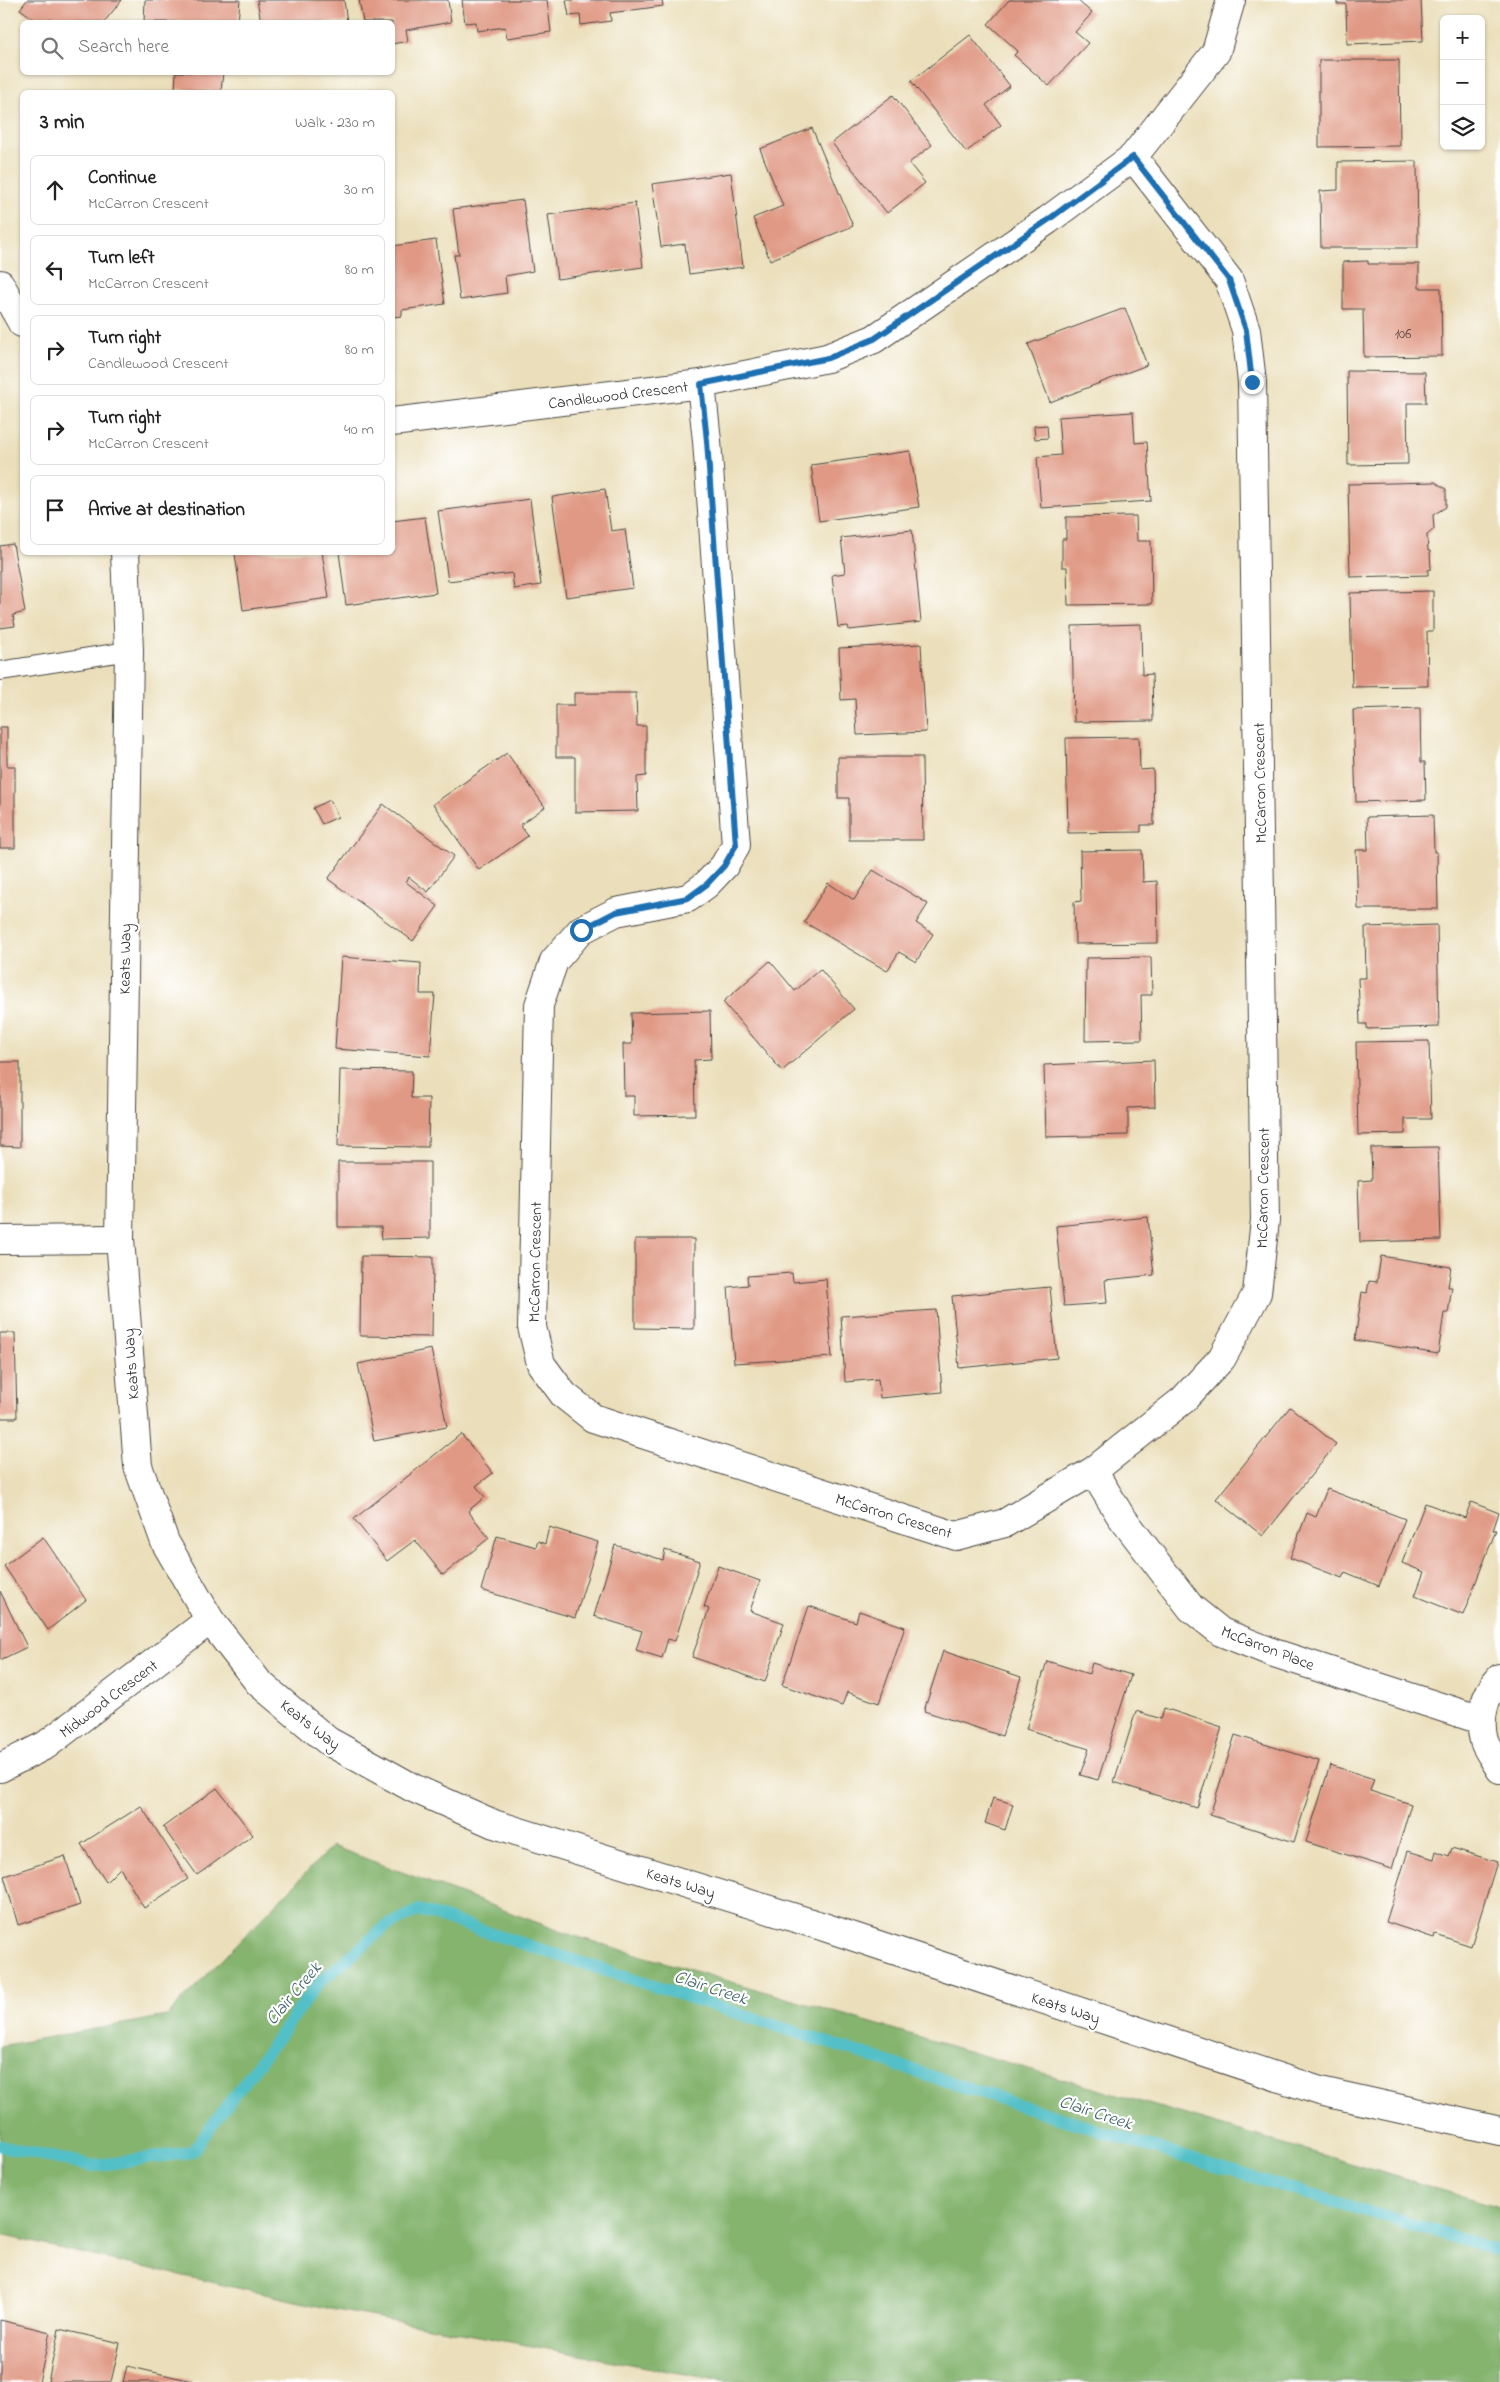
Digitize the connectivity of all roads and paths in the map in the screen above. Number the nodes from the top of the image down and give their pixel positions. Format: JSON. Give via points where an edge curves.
{"nodes":[{"id":1,"x":1230,"y":0,"type":"edge"},
{"id":2,"x":1133,"y":157,"type":"junction"},
{"id":3,"x":0,"y":284,"type":"edge"},
{"id":4,"x":20,"y":319,"type":"edge"},
{"id":5,"x":701,"y":384,"type":"junction"},
{"id":6,"x":395,"y":422,"type":"edge"},
{"id":7,"x":125,"y":555,"type":"edge"},
{"id":8,"x":129,"y":651,"type":"junction"},
{"id":9,"x":0,"y":671,"type":"edge"},
{"id":10,"x":120,"y":1238,"type":"junction"},
{"id":11,"x":0,"y":1240,"type":"edge"},
{"id":12,"x":1092,"y":1471,"type":"junction"},
{"id":13,"x":210,"y":1620,"type":"junction"},
{"id":14,"x":1500,"y":1678,"type":"edge"},
{"id":15,"x":1481,"y":1720,"type":"junction"},
{"id":16,"x":0,"y":1768,"type":"edge"},
{"id":17,"x":1500,"y":1768,"type":"edge"},
{"id":18,"x":1500,"y":2131,"type":"edge"}],
"edges":[{"from":1,"to":2,"type":"street","name":"Candlewood Crescent","via":[[1216,52]]},
{"from":2,"to":5,"type":"street","name":"Candlewood Crescent","via":[[1048,220],[874,339],[828,358]]},
{"from":2,"to":12,"type":"street","name":"McCarron Crescent","via":[[1229,280],[1246,330],[1252,382],[1265,1220],[1257,1294],[1222,1358],[1183,1400]]},
{"from":3,"to":4,"type":"street"},
{"from":5,"to":6,"type":"street","name":"Candlewood Crescent"},
{"from":5,"to":12,"type":"street","name":"McCarron Crescent","via":[[736,845],[724,866],[688,898],[616,912],[581,930],[554,961],[539,1005],[532,1327],[541,1364],[564,1395],[593,1418],[956,1536],[1004,1523]]},
{"from":7,"to":8,"type":"street","name":"Keats Way"},
{"from":8,"to":9,"type":"lane"},
{"from":8,"to":10,"type":"street","name":"Keats Way"},
{"from":10,"to":11,"type":"street"},
{"from":10,"to":13,"type":"street","name":"Keats Way","via":[[138,1466],[165,1542]]},
{"from":12,"to":15,"type":"street","name":"McCarron Place","via":[[1120,1515],[1190,1608],[1221,1632],[1274,1653]]},
{"from":13,"to":16,"type":"street","name":"Midwood Crescent","via":[[46,1745]]},
{"from":13,"to":18,"type":"street","name":"Keats Way","via":[[259,1682],[328,1741],[413,1788],[494,1824],[821,1926],[1320,2091]]},
{"from":14,"to":15,"type":"street","via":[[1492,1686]]},
{"from":15,"to":17,"type":"street","via":[[1484,1742]]}]}
